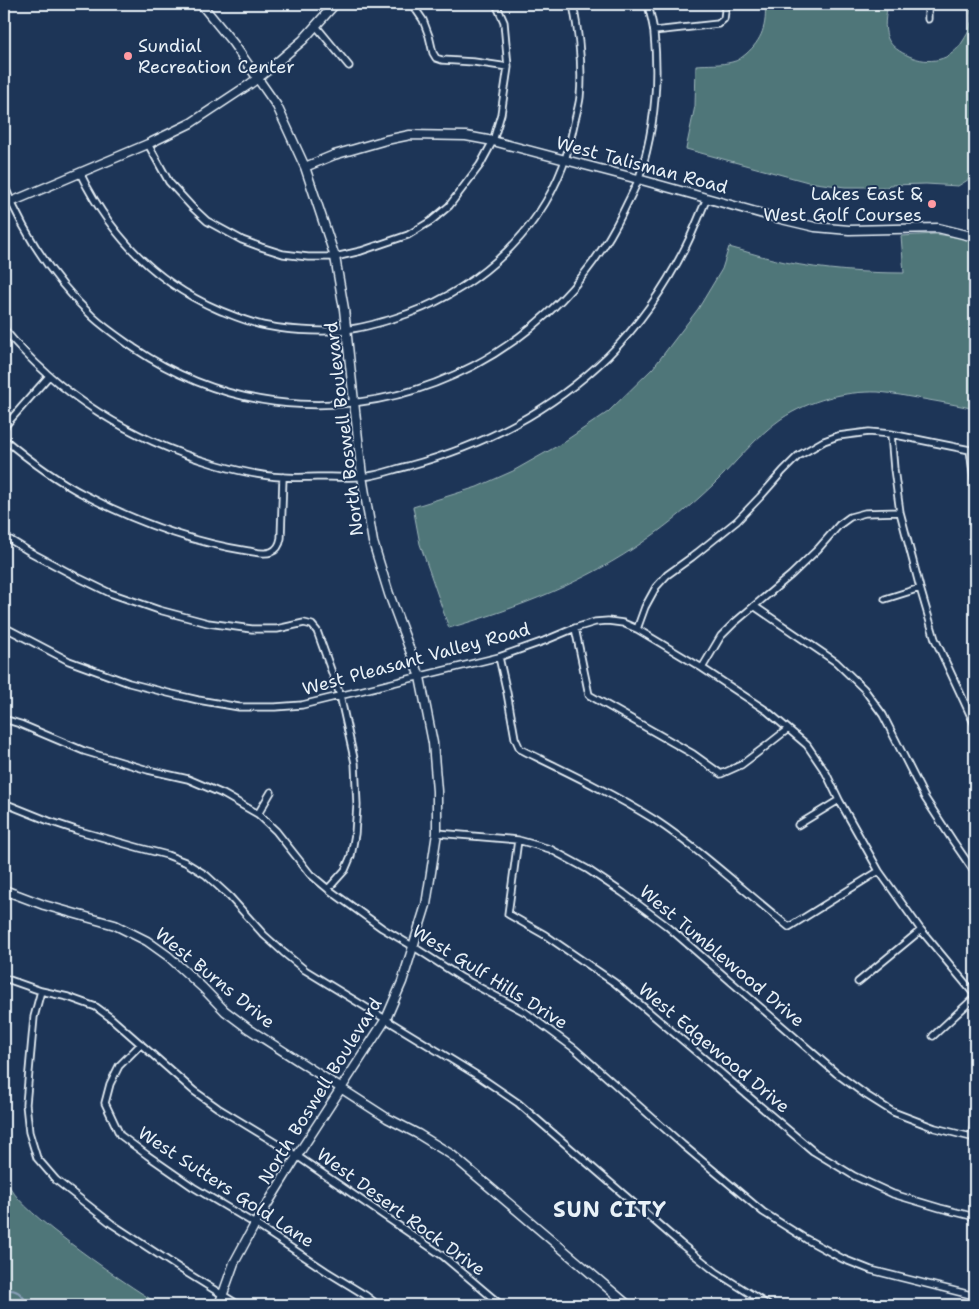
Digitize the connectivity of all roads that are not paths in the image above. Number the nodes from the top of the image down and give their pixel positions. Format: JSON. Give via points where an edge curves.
{"nodes":[{"id":1,"x":201,"y":4,"type":"edge"},
{"id":2,"x":335,"y":4,"type":"edge"},
{"id":3,"x":412,"y":4,"type":"edge"},
{"id":4,"x":496,"y":4,"type":"edge"},
{"id":5,"x":573,"y":4,"type":"edge"},
{"id":6,"x":648,"y":4,"type":"edge"},
{"id":7,"x":724,"y":4,"type":"edge"},
{"id":8,"x":928,"y":4,"type":"edge"},
{"id":9,"x":928,"y":19,"type":"dead end"},
{"id":10,"x":316,"y":26,"type":"junction"},
{"id":11,"x":654,"y":30,"type":"junction"},
{"id":12,"x":348,"y":66,"type":"dead end"},
{"id":13,"x":508,"y":67,"type":"junction"},
{"id":14,"x":258,"y":78,"type":"junction"},
{"id":15,"x":493,"y":141,"type":"junction"},
{"id":16,"x":148,"y":144,"type":"junction"},
{"id":17,"x":565,"y":160,"type":"junction"},
{"id":18,"x":305,"y":167,"type":"junction"},
{"id":19,"x":80,"y":173,"type":"junction"},
{"id":20,"x":638,"y":179,"type":"junction"},
{"id":21,"x":4,"y":185,"type":"edge"},
{"id":22,"x":707,"y":198,"type":"junction"},
{"id":23,"x":7,"y":204,"type":"edge"},
{"id":24,"x":975,"y":237,"type":"edge"},
{"id":25,"x":335,"y":257,"type":"junction"},
{"id":26,"x":4,"y":329,"type":"edge"},
{"id":27,"x":347,"y":330,"type":"junction"},
{"id":28,"x":48,"y":376,"type":"junction"},
{"id":29,"x":355,"y":404,"type":"junction"},
{"id":30,"x":4,"y":427,"type":"edge"},
{"id":31,"x":891,"y":434,"type":"junction"},
{"id":32,"x":4,"y":438,"type":"edge"},
{"id":33,"x":362,"y":476,"type":"junction"},
{"id":34,"x":283,"y":477,"type":"junction"},
{"id":35,"x":975,"y":487,"type":"edge"},
{"id":36,"x":900,"y":512,"type":"junction"},
{"id":37,"x":4,"y":536,"type":"edge"},
{"id":38,"x":920,"y":588,"type":"junction"},
{"id":39,"x":885,"y":599,"type":"dead end"},
{"id":40,"x":754,"y":606,"type":"junction"},
{"id":41,"x":4,"y":627,"type":"edge"},
{"id":42,"x":575,"y":628,"type":"junction"},
{"id":43,"x":637,"y":629,"type":"junction"},
{"id":44,"x":499,"y":657,"type":"junction"},
{"id":45,"x":702,"y":668,"type":"junction"},
{"id":46,"x":420,"y":677,"type":"junction"},
{"id":47,"x":340,"y":695,"type":"junction"},
{"id":48,"x":4,"y":719,"type":"edge"},
{"id":49,"x":975,"y":725,"type":"edge"},
{"id":50,"x":788,"y":729,"type":"junction"},
{"id":51,"x":271,"y":792,"type":"dead end"},
{"id":52,"x":839,"y":800,"type":"junction"},
{"id":53,"x":4,"y":803,"type":"edge"},
{"id":54,"x":258,"y":814,"type":"junction"},
{"id":55,"x":798,"y":825,"type":"dead end"},
{"id":56,"x":436,"y":833,"type":"junction"},
{"id":57,"x":518,"y":840,"type":"junction"},
{"id":58,"x":879,"y":871,"type":"junction"},
{"id":59,"x":975,"y":873,"type":"edge"},
{"id":60,"x":328,"y":889,"type":"junction"},
{"id":61,"x":4,"y":890,"type":"edge"},
{"id":62,"x":920,"y":930,"type":"junction"},
{"id":63,"x":414,"y":947,"type":"junction"},
{"id":64,"x":4,"y":978,"type":"edge"},
{"id":65,"x":858,"y":982,"type":"dead end"},
{"id":66,"x":41,"y":991,"type":"junction"},
{"id":67,"x":975,"y":996,"type":"edge"},
{"id":68,"x":386,"y":1020,"type":"junction"},
{"id":69,"x":933,"y":1036,"type":"dead end"},
{"id":70,"x":142,"y":1044,"type":"junction"},
{"id":71,"x":342,"y":1088,"type":"junction"},
{"id":72,"x":975,"y":1120,"type":"edge"},
{"id":73,"x":973,"y":1137,"type":"edge"},
{"id":74,"x":297,"y":1156,"type":"junction"},
{"id":75,"x":975,"y":1217,"type":"edge"},
{"id":76,"x":255,"y":1224,"type":"junction"},
{"id":77,"x":222,"y":1295,"type":"junction"},
{"id":78,"x":975,"y":1296,"type":"edge"},
{"id":79,"x":219,"y":1305,"type":"edge"},
{"id":80,"x":239,"y":1305,"type":"edge"},
{"id":81,"x":378,"y":1305,"type":"edge"},
{"id":82,"x":501,"y":1305,"type":"edge"},
{"id":83,"x":628,"y":1305,"type":"edge"},
{"id":84,"x":768,"y":1305,"type":"edge"}],
"edges":[{"from":1,"to":14,"type":"street","name":"North Boswell Boulevard"},
{"from":2,"to":10,"type":"street"},
{"from":3,"to":13,"type":"street","via":[[422,20],[436,58]]},
{"from":4,"to":13,"type":"street","via":[[504,22]]},
{"from":5,"to":17,"type":"street","via":[[579,37],[580,98]]},
{"from":6,"to":11,"type":"street"},
{"from":7,"to":11,"type":"street","via":[[724,19],[718,24]]},
{"from":8,"to":9,"type":"street"},
{"from":10,"to":12,"type":"street"},
{"from":10,"to":14,"type":"street"},
{"from":11,"to":20,"type":"street","via":[[654,104]]},
{"from":13,"to":15,"type":"street"},
{"from":14,"to":16,"type":"street","via":[[190,123]]},
{"from":14,"to":18,"type":"street","name":"North Boswell Boulevard","via":[[277,106]]},
{"from":15,"to":17,"type":"street","name":"West Talisman Road"},
{"from":15,"to":18,"type":"street","name":"West Talisman Road","via":[[466,136],[410,135],[334,155]]},
{"from":15,"to":25,"type":"street","via":[[454,200],[431,221],[386,244]]},
{"from":16,"to":19,"type":"street"},
{"from":16,"to":25,"type":"street","via":[[169,182],[207,221],[242,240],[283,254]]},
{"from":17,"to":20,"type":"street","name":"West Talisman Road"},
{"from":17,"to":27,"type":"street","via":[[552,189],[521,236],[478,277],[445,298],[414,312]]},
{"from":18,"to":25,"type":"street","name":"North Boswell Boulevard"},
{"from":19,"to":23,"type":"street"},
{"from":19,"to":27,"type":"street","via":[[101,213],[121,239],[167,282],[200,302],[267,326]]},
{"from":20,"to":22,"type":"street","name":"West Talisman Road"},
{"from":20,"to":29,"type":"street","via":[[600,254],[578,283],[519,338],[460,373],[394,396]]},
{"from":21,"to":23,"type":"street"},
{"from":22,"to":24,"type":"street","name":"West Talisman Road","via":[[815,227],[848,230],[938,228]]},
{"from":22,"to":33,"type":"street","via":[[687,244],[651,306],[609,355],[569,390],[508,429],[458,451]]},
{"from":23,"to":29,"type":"street","via":[[47,264],[94,318],[152,360],[214,388],[259,400],[305,405]]},
{"from":25,"to":27,"type":"street","name":"North Boswell Boulevard"},
{"from":26,"to":28,"type":"street"},
{"from":27,"to":29,"type":"street","name":"North Boswell Boulevard"},
{"from":28,"to":30,"type":"street"},
{"from":28,"to":34,"type":"street","via":[[101,414],[158,444],[231,468]]},
{"from":29,"to":33,"type":"street","name":"North Boswell Boulevard"},
{"from":31,"to":35,"type":"street","via":[[970,450]]},
{"from":31,"to":36,"type":"street"},
{"from":31,"to":43,"type":"street","via":[[869,432],[838,436],[798,456],[736,521],[667,575],[656,587]]},
{"from":32,"to":34,"type":"street","via":[[59,479],[112,508],[191,538],[264,553],[272,552],[280,544]]},
{"from":33,"to":34,"type":"street"},
{"from":33,"to":46,"type":"street","name":"North Boswell Boulevard","via":[[373,542]]},
{"from":36,"to":38,"type":"street"},
{"from":36,"to":40,"type":"street","via":[[850,517]]},
{"from":37,"to":47,"type":"street","via":[[110,593],[159,610],[208,623],[252,629],[277,629],[304,623],[312,625]]},
{"from":38,"to":39,"type":"street"},
{"from":38,"to":49,"type":"street","via":[[935,638]]},
{"from":40,"to":45,"type":"street","via":[[721,636]]},
{"from":40,"to":59,"type":"street","via":[[836,662],[864,689],[883,715],[925,798]]},
{"from":41,"to":47,"type":"street","name":"West Pleasant Valley Road","via":[[69,661],[129,683],[198,700],[275,708]]},
{"from":42,"to":43,"type":"street","name":"West Pleasant Valley Road","via":[[608,621]]},
{"from":42,"to":44,"type":"street","name":"West Pleasant Valley Road"},
{"from":42,"to":50,"type":"street","via":[[589,695],[693,754],[721,774],[741,765]]},
{"from":43,"to":45,"type":"street","name":"West Pleasant Valley Road"},
{"from":44,"to":46,"type":"street","name":"West Pleasant Valley Road"},
{"from":44,"to":58,"type":"street","via":[[514,738],[520,749],[604,790],[655,820],[789,927]]},
{"from":45,"to":50,"type":"street","name":"West Pleasant Valley Road","via":[[768,711]]},
{"from":46,"to":47,"type":"street","name":"West Pleasant Valley Road"},
{"from":46,"to":56,"type":"street","name":"North Boswell Boulevard","via":[[433,743]]},
{"from":47,"to":60,"type":"street","via":[[355,764],[357,805],[351,856],[345,870]]},
{"from":48,"to":54,"type":"street","name":"West Gulf Hills Drive","via":[[84,751],[188,779]]},
{"from":50,"to":52,"type":"street","name":"West Pleasant Valley Road","via":[[806,745],[826,773]]},
{"from":51,"to":54,"type":"street"},
{"from":52,"to":55,"type":"street"},
{"from":52,"to":58,"type":"street","name":"West Pleasant Valley Road"},
{"from":53,"to":68,"type":"street","via":[[76,830],[185,862],[212,880],[264,935],[305,970]]},
{"from":54,"to":60,"type":"street","name":"West Gulf Hills Drive","via":[[310,874]]},
{"from":56,"to":57,"type":"street","name":"West Tumblewood Drive"},
{"from":56,"to":63,"type":"street","name":"North Boswell Boulevard","via":[[426,905]]},
{"from":57,"to":73,"type":"street","name":"West Tumblewood Drive","via":[[550,849],[623,893],[667,926],[836,1073],[866,1095],[893,1112],[935,1128]]},
{"from":57,"to":75,"type":"street","name":"West Edgewood Drive","via":[[508,914],[615,983],[813,1151],[854,1176],[893,1194]]},
{"from":58,"to":62,"type":"street","name":"West Pleasant Valley Road"},
{"from":60,"to":63,"type":"street","name":"West Gulf Hills Drive"},
{"from":61,"to":71,"type":"street","name":"West Burns Drive","via":[[115,925],[147,941],[243,1024]]},
{"from":62,"to":65,"type":"street"},
{"from":62,"to":67,"type":"street","name":"West Pleasant Valley Road"},
{"from":63,"to":68,"type":"street","name":"North Boswell Boulevard"},
{"from":63,"to":78,"type":"street","name":"West Gulf Hills Drive","via":[[525,1012],[575,1049],[763,1212],[806,1239],[871,1270]]},
{"from":64,"to":66,"type":"street","name":"West Desert Rock Drive"},
{"from":66,"to":70,"type":"street","name":"West Desert Rock Drive","via":[[96,1007]]},
{"from":66,"to":77,"type":"street","via":[[34,1017],[26,1104],[29,1132],[37,1158],[56,1180],[112,1224]]},
{"from":67,"to":69,"type":"street"},
{"from":68,"to":71,"type":"street","name":"North Boswell Boulevard"},
{"from":68,"to":84,"type":"street","via":[[518,1103],[681,1244],[716,1272]]},
{"from":70,"to":74,"type":"street","name":"West Desert Rock Drive","via":[[218,1108]]},
{"from":70,"to":76,"type":"street","name":"West Sutters Gold Lane","via":[[119,1066],[110,1084],[106,1102],[120,1135]]},
{"from":71,"to":74,"type":"street","name":"North Boswell Boulevard"},
{"from":71,"to":83,"type":"street","name":"West Burns Drive","via":[[386,1118],[452,1155]]},
{"from":72,"to":73,"type":"street"},
{"from":74,"to":76,"type":"street","name":"North Boswell Boulevard"},
{"from":74,"to":82,"type":"street","name":"West Desert Rock Drive","via":[[443,1256]]},
{"from":76,"to":77,"type":"street","name":"North Boswell Boulevard","via":[[234,1263]]},
{"from":76,"to":81,"type":"street","name":"West Sutters Gold Lane"},
{"from":77,"to":79,"type":"street","name":"North Boswell Boulevard"},
{"from":77,"to":80,"type":"street"}]}
